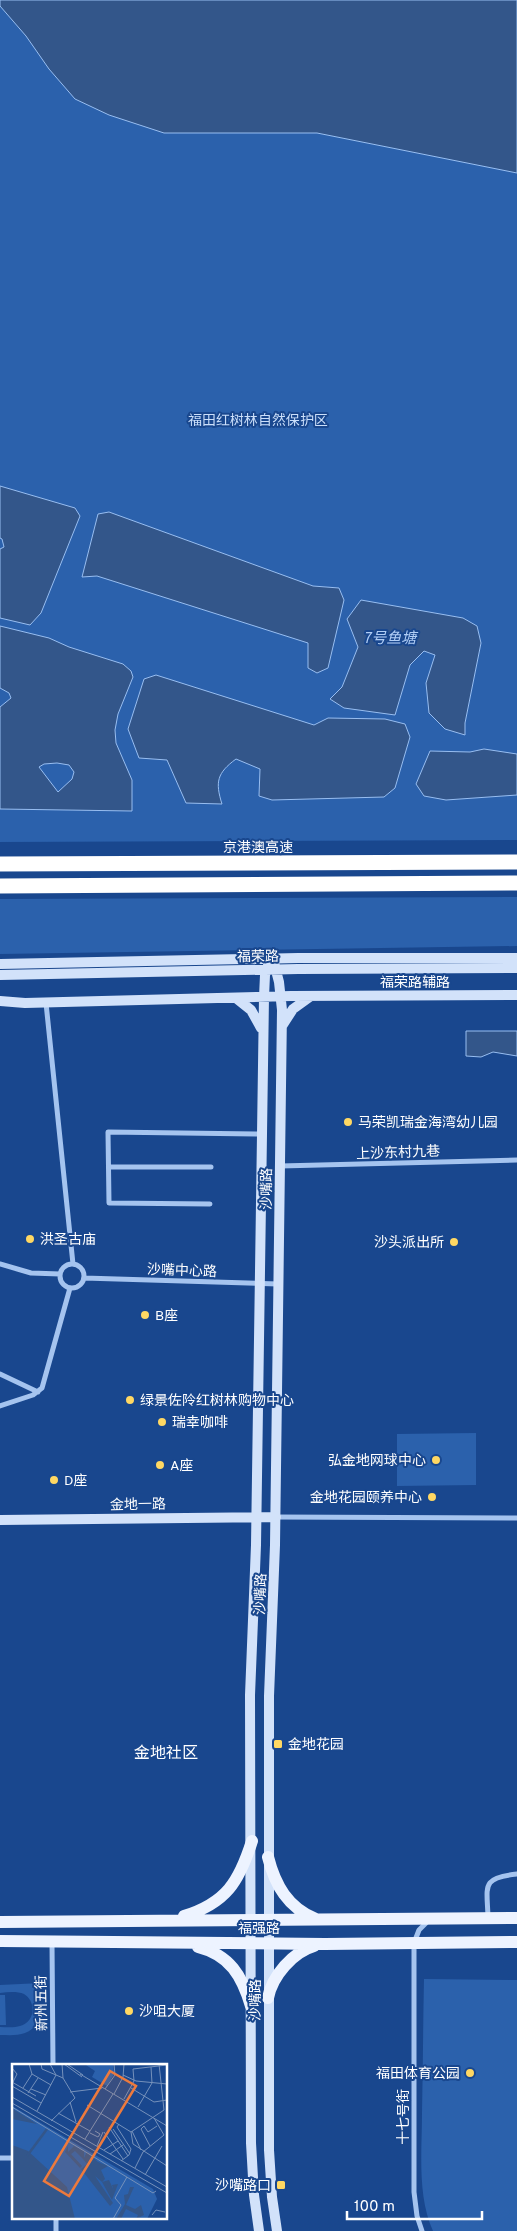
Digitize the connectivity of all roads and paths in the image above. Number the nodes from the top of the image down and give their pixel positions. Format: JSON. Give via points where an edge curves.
{"nodes":[{"id":1,"x":517,"y":862,"type":"edge"},
{"id":2,"x":0,"y":864,"type":"edge"},
{"id":3,"x":517,"y":884,"type":"edge"},
{"id":4,"x":0,"y":886,"type":"edge"},
{"id":5,"x":517,"y":958,"type":"edge"},
{"id":6,"x":271,"y":959,"type":"junction"},
{"id":7,"x":0,"y":964,"type":"edge"},
{"id":8,"x":517,"y":968,"type":"edge"},
{"id":9,"x":272,"y":969,"type":"junction"},
{"id":10,"x":304,"y":969,"type":"junction"},
{"id":11,"x":0,"y":975,"type":"edge"},
{"id":12,"x":281,"y":993,"type":"junction"},
{"id":13,"x":517,"y":995,"type":"edge"},
{"id":14,"x":312,"y":996,"type":"junction"},
{"id":15,"x":264,"y":997,"type":"junction"},
{"id":16,"x":233,"y":998,"type":"junction"},
{"id":17,"x":0,"y":1001,"type":"edge"},
{"id":18,"x":46,"y":1003,"type":"junction"},
{"id":19,"x":282,"y":1030,"type":"junction"},
{"id":20,"x":263,"y":1036,"type":"junction"},
{"id":21,"x":262,"y":1134,"type":"junction"},
{"id":22,"x":517,"y":1160,"type":"edge"},
{"id":23,"x":280,"y":1166,"type":"junction"},
{"id":24,"x":108,"y":1167,"type":"junction"},
{"id":25,"x":211,"y":1167,"type":"dead end"},
{"id":26,"x":210,"y":1204,"type":"dead end"},
{"id":27,"x":0,"y":1264,"type":"edge"},
{"id":28,"x":73,"y":1264,"type":"junction"},
{"id":29,"x":60,"y":1274,"type":"junction"},
{"id":30,"x":84,"y":1278,"type":"junction"},
{"id":31,"x":260,"y":1284,"type":"junction"},
{"id":32,"x":279,"y":1284,"type":"junction"},
{"id":33,"x":70,"y":1288,"type":"junction"},
{"id":34,"x":0,"y":1374,"type":"edge"},
{"id":35,"x":38,"y":1392,"type":"junction"},
{"id":36,"x":0,"y":1406,"type":"edge"},
{"id":37,"x":256,"y":1517,"type":"junction"},
{"id":38,"x":276,"y":1517,"type":"junction"},
{"id":39,"x":517,"y":1518,"type":"edge"},
{"id":40,"x":0,"y":1520,"type":"edge"},
{"id":41,"x":252,"y":1841,"type":"junction"},
{"id":42,"x":268,"y":1857,"type":"junction"},
{"id":43,"x":517,"y":1874,"type":"edge"},
{"id":44,"x":517,"y":1918,"type":"edge"},
{"id":45,"x":434,"y":1919,"type":"junction"},
{"id":46,"x":488,"y":1919,"type":"junction"},
{"id":47,"x":250,"y":1920,"type":"junction"},
{"id":48,"x":268,"y":1920,"type":"junction"},
{"id":49,"x":318,"y":1920,"type":"junction"},
{"id":50,"x":167,"y":1921,"type":"junction"},
{"id":51,"x":0,"y":1922,"type":"edge"},
{"id":52,"x":0,"y":1941,"type":"edge"},
{"id":53,"x":52,"y":1941,"type":"junction"},
{"id":54,"x":171,"y":1942,"type":"junction"},
{"id":55,"x":517,"y":1942,"type":"edge"},
{"id":56,"x":250,"y":1943,"type":"junction"},
{"id":57,"x":268,"y":1943,"type":"junction"},
{"id":58,"x":414,"y":1943,"type":"junction"},
{"id":59,"x":326,"y":1944,"type":"junction"},
{"id":60,"x":268,"y":1998,"type":"junction"},
{"id":61,"x":250,"y":2006,"type":"junction"},
{"id":62,"x":53,"y":2064,"type":"edge"},
{"id":63,"x":56,"y":2218,"type":"edge"},
{"id":64,"x":56,"y":2231,"type":"edge"},
{"id":65,"x":259,"y":2231,"type":"edge"},
{"id":66,"x":277,"y":2231,"type":"edge"},
{"id":67,"x":422,"y":2231,"type":"edge"}],
"edges":[{"from":1,"to":2,"type":"highway","name":"京港澳高速"},
{"from":3,"to":4,"type":"highway"},
{"from":5,"to":6,"type":"street","name":"福荣路"},
{"from":6,"to":7,"type":"street","name":"福荣路"},
{"from":6,"to":9,"type":"street","name":"沙嘴路"},
{"from":8,"to":10,"type":"street","name":"福荣路"},
{"from":9,"to":10,"type":"street","name":"福荣路"},
{"from":9,"to":11,"type":"street","name":"福荣路"},
{"from":9,"to":12,"type":"street","name":"沙嘴路"},
{"from":9,"to":15,"type":"street","name":"沙嘴路"},
{"from":10,"to":12,"type":"street","via":[[288,976]]},
{"from":12,"to":14,"type":"street","name":"福荣路辅路"},
{"from":12,"to":15,"type":"street","name":"福荣路辅路"},
{"from":12,"to":19,"type":"street","name":"沙嘴路"},
{"from":13,"to":14,"type":"street","name":"福荣路辅路"},
{"from":14,"to":19,"type":"street","via":[[293,1009]]},
{"from":15,"to":16,"type":"street","name":"福荣路辅路"},
{"from":15,"to":20,"type":"street","name":"沙嘴路"},
{"from":16,"to":18,"type":"street","name":"福荣路辅路"},
{"from":16,"to":20,"type":"street","via":[[241,1000],[251,1010]]},
{"from":17,"to":18,"type":"street","name":"福荣路辅路"},
{"from":18,"to":28,"type":"street"},
{"from":19,"to":23,"type":"street","name":"沙嘴路"},
{"from":20,"to":21,"type":"street","name":"沙嘴路"},
{"from":21,"to":24,"type":"street","via":[[108,1132]]},
{"from":21,"to":31,"type":"street","name":"沙嘴路"},
{"from":22,"to":23,"type":"street","name":"上沙东村九巷"},
{"from":23,"to":32,"type":"street","name":"沙嘴路"},
{"from":24,"to":25,"type":"street"},
{"from":24,"to":26,"type":"street","via":[[109,1203]]},
{"from":27,"to":29,"type":"street","via":[[31,1274]]},
{"from":28,"to":29,"type":"street","via":[[63,1268]]},
{"from":28,"to":30,"type":"street","via":[[80,1267]]},
{"from":29,"to":33,"type":"street","via":[[63,1285]]},
{"from":30,"to":31,"type":"street","name":"沙嘴中心路"},
{"from":30,"to":33,"type":"street","via":[[81,1284]]},
{"from":31,"to":32,"type":"street","name":"沙嘴中心路"},
{"from":31,"to":37,"type":"street","name":"沙嘴路"},
{"from":32,"to":38,"type":"street","name":"沙嘴路"},
{"from":33,"to":35,"type":"street","via":[[44,1383]]},
{"from":34,"to":35,"type":"street"},
{"from":35,"to":36,"type":"street"},
{"from":37,"to":38,"type":"street","name":"金地一路"},
{"from":37,"to":40,"type":"street","name":"金地一路"},
{"from":37,"to":41,"type":"street","name":"沙嘴路","via":[[250,1695]]},
{"from":38,"to":39,"type":"street"},
{"from":38,"to":42,"type":"street","name":"沙嘴路","via":[[269,1696]]},
{"from":41,"to":47,"type":"street","name":"沙嘴路"},
{"from":41,"to":50,"type":"main road","via":[[244,1864],[227,1893],[199,1912]]},
{"from":42,"to":48,"type":"street","name":"沙嘴路"},
{"from":42,"to":49,"type":"main road","via":[[273,1878],[281,1892],[298,1910]]},
{"from":43,"to":46,"type":"street","via":[[490,1881],[487,1888]]},
{"from":44,"to":46,"type":"main road","name":"福强路"},
{"from":45,"to":46,"type":"main road","name":"福强路"},
{"from":45,"to":49,"type":"main road","name":"福强路"},
{"from":45,"to":58,"type":"street","via":[[418,1930]]},
{"from":47,"to":48,"type":"main road","name":"福强路"},
{"from":47,"to":50,"type":"main road","name":"福强路"},
{"from":47,"to":56,"type":"street","name":"沙嘴路"},
{"from":48,"to":49,"type":"main road","name":"福强路"},
{"from":48,"to":57,"type":"street","name":"沙嘴路"},
{"from":50,"to":51,"type":"main road","name":"福强路"},
{"from":52,"to":53,"type":"main road","name":"福强路"},
{"from":53,"to":54,"type":"main road","name":"福强路"},
{"from":53,"to":62,"type":"street","name":"新州五街"},
{"from":54,"to":56,"type":"main road","name":"福强路"},
{"from":54,"to":61,"type":"main road","via":[[214,1952],[232,1965],[243,1981]]},
{"from":55,"to":58,"type":"main road","name":"福强路"},
{"from":56,"to":57,"type":"main road","name":"福强路"},
{"from":56,"to":61,"type":"street","name":"沙嘴路"},
{"from":57,"to":59,"type":"main road","name":"福强路"},
{"from":57,"to":60,"type":"street","name":"沙嘴路"},
{"from":58,"to":59,"type":"main road","name":"福强路"},
{"from":58,"to":67,"type":"street","name":"十七号街","via":[[414,2192]]},
{"from":59,"to":60,"type":"main road","via":[[309,1947],[293,1958],[275,1980]]},
{"from":60,"to":66,"type":"street","name":"沙嘴路","via":[[269,2150]]},
{"from":61,"to":65,"type":"street","name":"沙嘴路","via":[[252,2158]]},
{"from":63,"to":64,"type":"street"}]}
